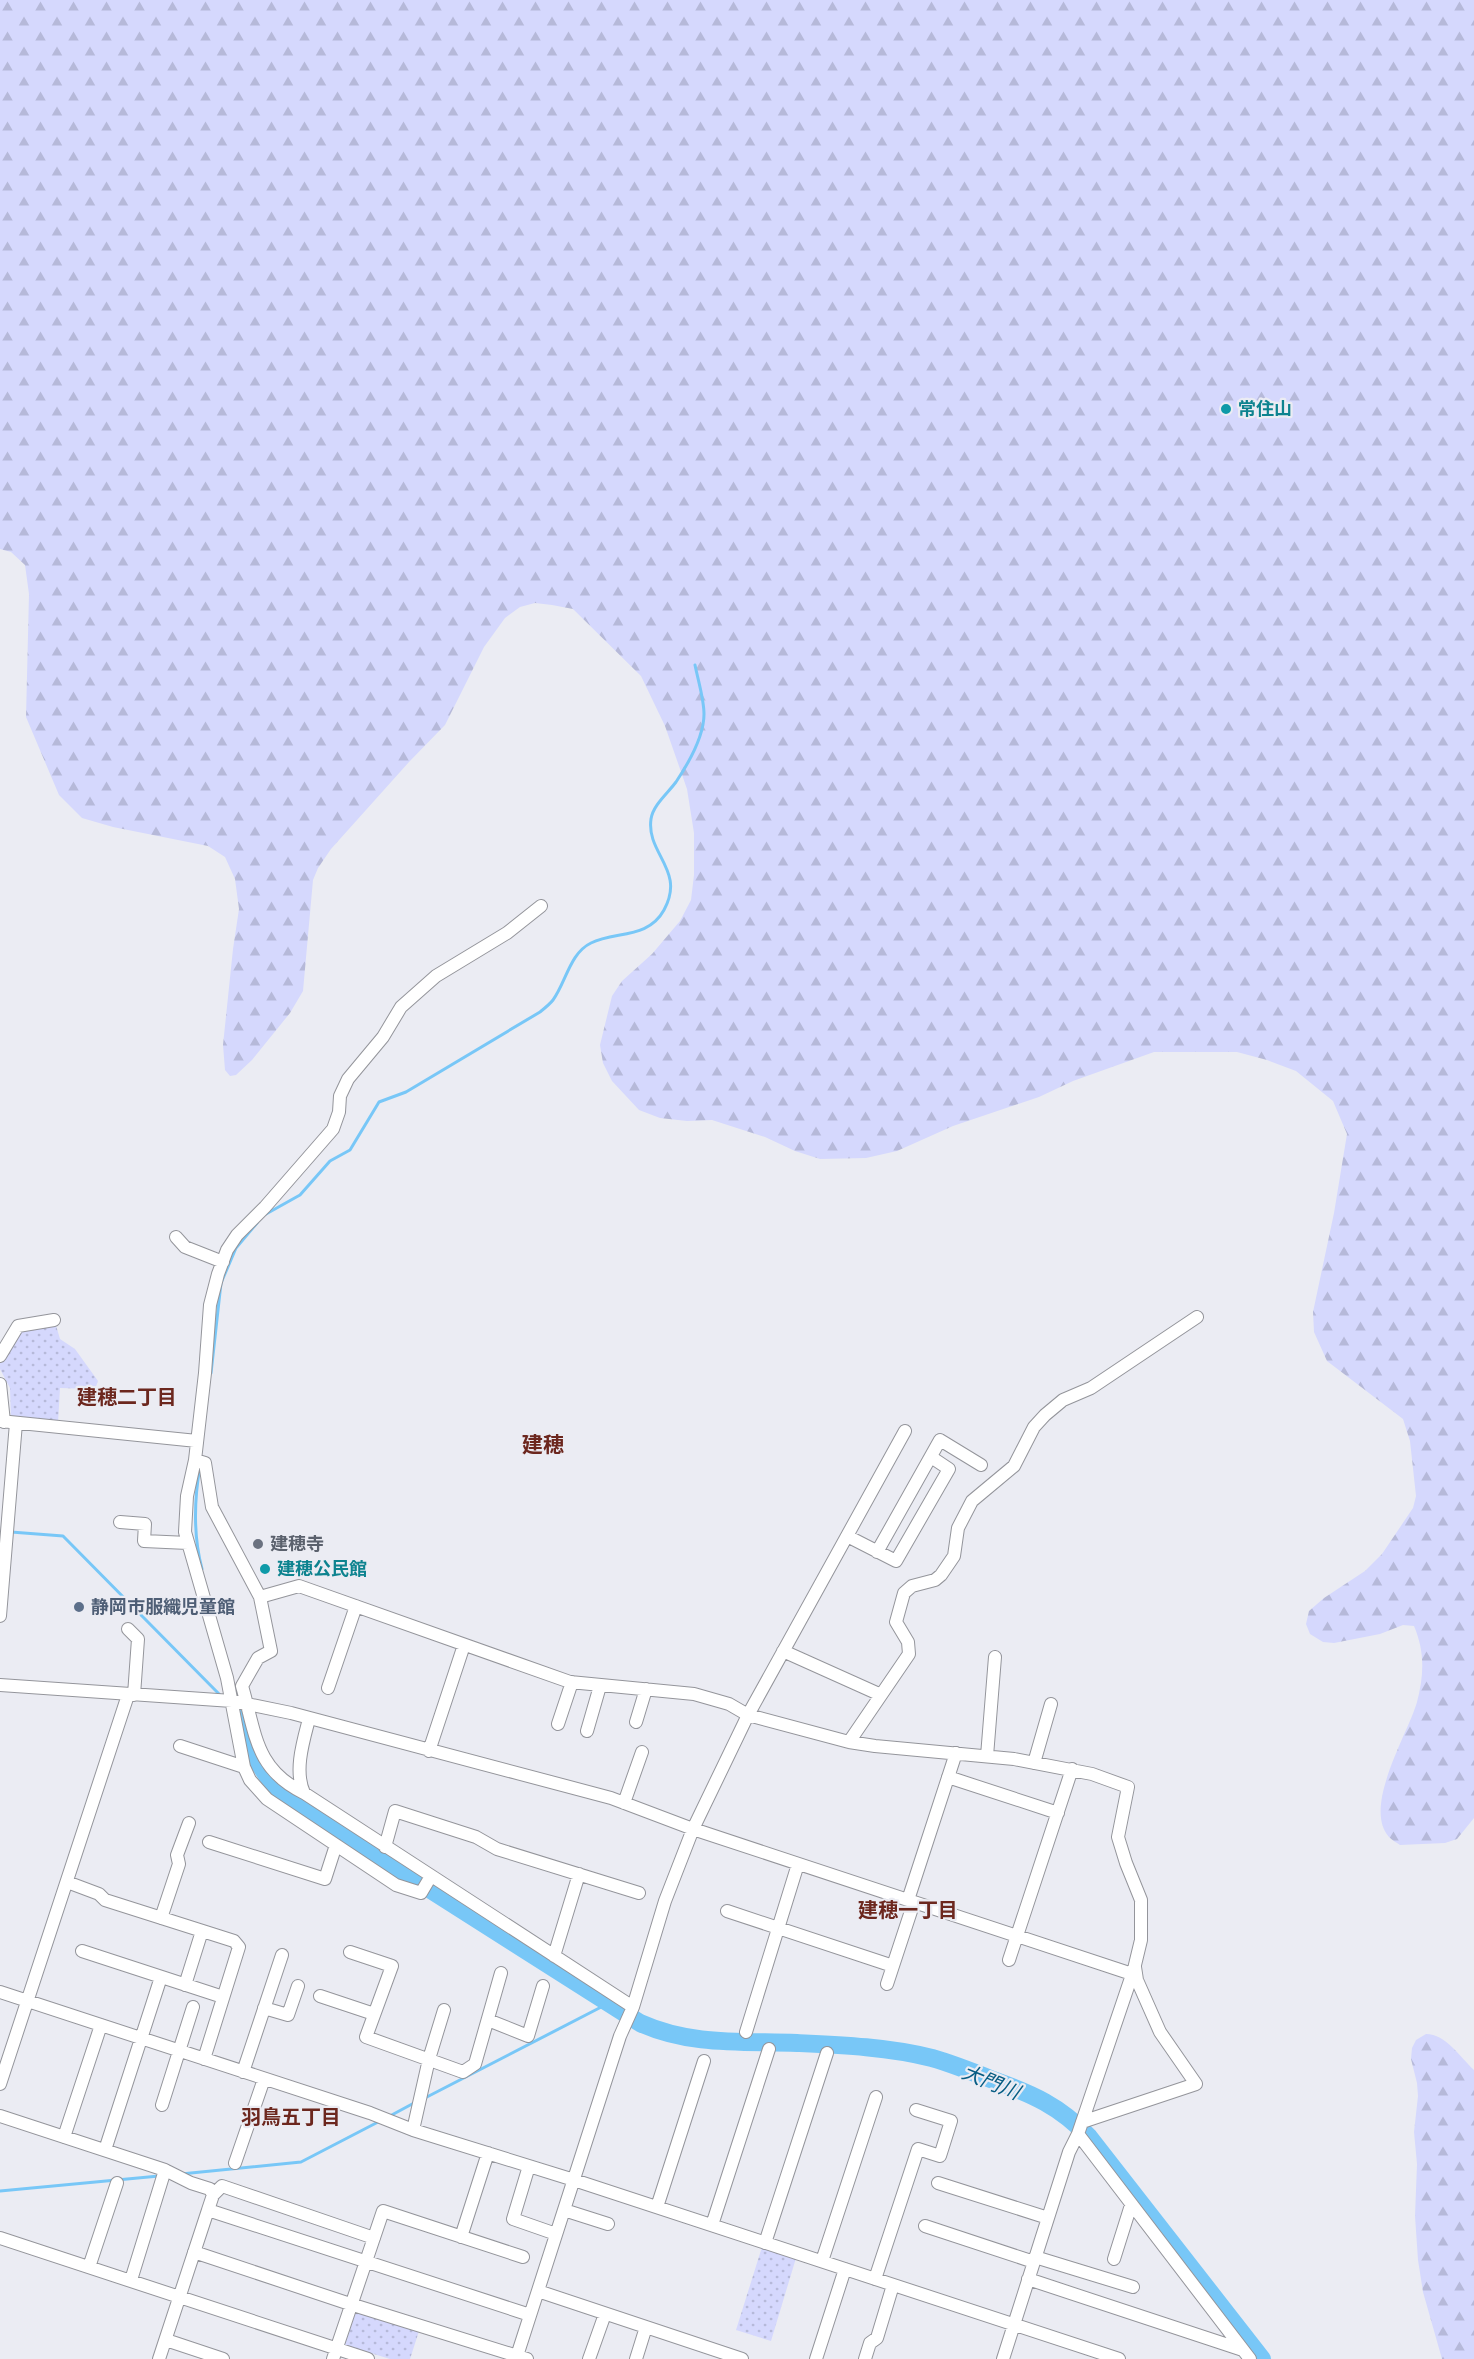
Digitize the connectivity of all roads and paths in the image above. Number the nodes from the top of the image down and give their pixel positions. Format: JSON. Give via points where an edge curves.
{"nodes":[{"id":1,"x":541,"y":906,"type":"dead end"},
{"id":2,"x":176,"y":1237,"type":"dead end"},
{"id":3,"x":223,"y":1262,"type":"junction"},
{"id":4,"x":1197,"y":1317,"type":"dead end"},
{"id":5,"x":54,"y":1320,"type":"dead end"},
{"id":6,"x":0,"y":1356,"type":"edge"},
{"id":7,"x":0,"y":1384,"type":"edge"},
{"id":8,"x":7,"y":1422,"type":"edge"},
{"id":9,"x":905,"y":1431,"type":"dead end"},
{"id":10,"x":197,"y":1441,"type":"junction"},
{"id":11,"x":931,"y":1457,"type":"junction"},
{"id":12,"x":195,"y":1460,"type":"junction"},
{"id":13,"x":6,"y":1464,"type":"edge"},
{"id":14,"x":981,"y":1465,"type":"dead end"},
{"id":15,"x":120,"y":1522,"type":"dead end"},
{"id":16,"x":847,"y":1536,"type":"junction"},
{"id":17,"x":188,"y":1543,"type":"junction"},
{"id":18,"x":877,"y":1552,"type":"junction"},
{"id":19,"x":260,"y":1597,"type":"junction"},
{"id":20,"x":356,"y":1606,"type":"junction"},
{"id":21,"x":0,"y":1616,"type":"edge"},
{"id":22,"x":128,"y":1629,"type":"dead end"},
{"id":23,"x":464,"y":1645,"type":"junction"},
{"id":24,"x":783,"y":1651,"type":"junction"},
{"id":25,"x":995,"y":1657,"type":"dead end"},
{"id":26,"x":572,"y":1682,"type":"junction"},
{"id":27,"x":0,"y":1685,"type":"edge"},
{"id":28,"x":600,"y":1686,"type":"junction"},
{"id":29,"x":328,"y":1688,"type":"dead end"},
{"id":30,"x":646,"y":1689,"type":"junction"},
{"id":31,"x":131,"y":1695,"type":"junction"},
{"id":32,"x":881,"y":1695,"type":"junction"},
{"id":33,"x":232,"y":1701,"type":"junction"},
{"id":34,"x":247,"y":1704,"type":"junction"},
{"id":35,"x":1051,"y":1704,"type":"dead end"},
{"id":36,"x":748,"y":1715,"type":"junction"},
{"id":37,"x":309,"y":1719,"type":"junction"},
{"id":38,"x":636,"y":1722,"type":"dead end"},
{"id":39,"x":558,"y":1724,"type":"dead end"},
{"id":40,"x":587,"y":1731,"type":"dead end"},
{"id":41,"x":849,"y":1742,"type":"junction"},
{"id":42,"x":180,"y":1746,"type":"dead end"},
{"id":43,"x":429,"y":1752,"type":"junction"},
{"id":44,"x":642,"y":1752,"type":"dead end"},
{"id":45,"x":956,"y":1753,"type":"junction"},
{"id":46,"x":987,"y":1756,"type":"junction"},
{"id":47,"x":1034,"y":1763,"type":"junction"},
{"id":48,"x":244,"y":1767,"type":"junction"},
{"id":49,"x":1072,"y":1770,"type":"junction"},
{"id":50,"x":948,"y":1777,"type":"junction"},
{"id":51,"x":304,"y":1793,"type":"junction"},
{"id":52,"x":624,"y":1803,"type":"junction"},
{"id":53,"x":1058,"y":1813,"type":"junction"},
{"id":54,"x":189,"y":1823,"type":"dead end"},
{"id":55,"x":693,"y":1829,"type":"junction"},
{"id":56,"x":209,"y":1842,"type":"dead end"},
{"id":57,"x":336,"y":1845,"type":"junction"},
{"id":58,"x":385,"y":1847,"type":"junction"},
{"id":59,"x":798,"y":1864,"type":"junction"},
{"id":60,"x":579,"y":1874,"type":"junction"},
{"id":61,"x":431,"y":1876,"type":"junction"},
{"id":62,"x":67,"y":1882,"type":"junction"},
{"id":63,"x":639,"y":1893,"type":"dead end"},
{"id":64,"x":911,"y":1901,"type":"junction"},
{"id":65,"x":727,"y":1911,"type":"dead end"},
{"id":66,"x":161,"y":1918,"type":"junction"},
{"id":67,"x":778,"y":1929,"type":"junction"},
{"id":68,"x":202,"y":1930,"type":"junction"},
{"id":69,"x":1018,"y":1936,"type":"junction"},
{"id":70,"x":82,"y":1951,"type":"dead end"},
{"id":71,"x":350,"y":1952,"type":"dead end"},
{"id":72,"x":282,"y":1955,"type":"dead end"},
{"id":73,"x":554,"y":1956,"type":"junction"},
{"id":74,"x":1009,"y":1960,"type":"dead end"},
{"id":75,"x":893,"y":1966,"type":"junction"},
{"id":76,"x":1134,"y":1969,"type":"junction"},
{"id":77,"x":501,"y":1973,"type":"dead end"},
{"id":78,"x":161,"y":1977,"type":"junction"},
{"id":79,"x":185,"y":1984,"type":"junction"},
{"id":80,"x":887,"y":1984,"type":"dead end"},
{"id":81,"x":298,"y":1986,"type":"dead end"},
{"id":82,"x":543,"y":1986,"type":"dead end"},
{"id":83,"x":0,"y":1992,"type":"edge"},
{"id":84,"x":320,"y":1996,"type":"dead end"},
{"id":85,"x":223,"y":1997,"type":"junction"},
{"id":86,"x":28,"y":2001,"type":"junction"},
{"id":87,"x":193,"y":2007,"type":"dead end"},
{"id":88,"x":633,"y":2007,"type":"junction"},
{"id":89,"x":264,"y":2008,"type":"junction"},
{"id":90,"x":444,"y":2010,"type":"dead end"},
{"id":91,"x":374,"y":2014,"type":"junction"},
{"id":92,"x":488,"y":2020,"type":"junction"},
{"id":93,"x":101,"y":2025,"type":"junction"},
{"id":94,"x":746,"y":2032,"type":"dead end"},
{"id":95,"x":140,"y":2038,"type":"junction"},
{"id":96,"x":14,"y":2042,"type":"junction"},
{"id":97,"x":0,"y":2043,"type":"edge"},
{"id":98,"x":769,"y":2049,"type":"dead end"},
{"id":99,"x":180,"y":2051,"type":"junction"},
{"id":100,"x":827,"y":2053,"type":"dead end"},
{"id":101,"x":429,"y":2058,"type":"junction"},
{"id":102,"x":204,"y":2059,"type":"junction"},
{"id":103,"x":704,"y":2061,"type":"dead end"},
{"id":104,"x":243,"y":2072,"type":"junction"},
{"id":105,"x":264,"y":2079,"type":"junction"},
{"id":106,"x":0,"y":2084,"type":"edge"},
{"id":107,"x":876,"y":2097,"type":"dead end"},
{"id":108,"x":162,"y":2105,"type":"dead end"},
{"id":109,"x":916,"y":2110,"type":"dead end"},
{"id":110,"x":0,"y":2116,"type":"edge"},
{"id":111,"x":1083,"y":2122,"type":"junction"},
{"id":112,"x":413,"y":2130,"type":"junction"},
{"id":113,"x":1078,"y":2134,"type":"junction"},
{"id":114,"x":64,"y":2137,"type":"junction"},
{"id":115,"x":105,"y":2151,"type":"junction"},
{"id":116,"x":488,"y":2153,"type":"junction"},
{"id":117,"x":235,"y":2163,"type":"dead end"},
{"id":118,"x":529,"y":2166,"type":"junction"},
{"id":119,"x":165,"y":2170,"type":"junction"},
{"id":120,"x":574,"y":2180,"type":"junction"},
{"id":121,"x":117,"y":2183,"type":"dead end"},
{"id":122,"x":938,"y":2183,"type":"dead end"},
{"id":123,"x":213,"y":2194,"type":"junction"},
{"id":124,"x":1131,"y":2205,"type":"junction"},
{"id":125,"x":657,"y":2207,"type":"junction"},
{"id":126,"x":208,"y":2210,"type":"junction"},
{"id":127,"x":564,"y":2210,"type":"junction"},
{"id":128,"x":1048,"y":2218,"type":"junction"},
{"id":129,"x":608,"y":2224,"type":"dead end"},
{"id":130,"x":712,"y":2225,"type":"junction"},
{"id":131,"x":925,"y":2226,"type":"dead end"},
{"id":132,"x":556,"y":2234,"type":"junction"},
{"id":133,"x":461,"y":2237,"type":"junction"},
{"id":134,"x":0,"y":2238,"type":"edge"},
{"id":135,"x":374,"y":2238,"type":"junction"},
{"id":136,"x":765,"y":2243,"type":"junction"},
{"id":137,"x":194,"y":2252,"type":"junction"},
{"id":138,"x":523,"y":2257,"type":"dead end"},
{"id":139,"x":1114,"y":2259,"type":"dead end"},
{"id":140,"x":1035,"y":2260,"type":"junction"},
{"id":141,"x":365,"y":2261,"type":"junction"},
{"id":142,"x":822,"y":2261,"type":"junction"},
{"id":143,"x":89,"y":2267,"type":"junction"},
{"id":144,"x":845,"y":2269,"type":"junction"},
{"id":145,"x":875,"y":2279,"type":"junction"},
{"id":146,"x":1028,"y":2279,"type":"junction"},
{"id":147,"x":131,"y":2280,"type":"junction"},
{"id":148,"x":893,"y":2285,"type":"junction"},
{"id":149,"x":1133,"y":2287,"type":"dead end"},
{"id":150,"x":538,"y":2291,"type":"junction"},
{"id":151,"x":180,"y":2296,"type":"junction"},
{"id":152,"x":350,"y":2304,"type":"junction"},
{"id":153,"x":605,"y":2314,"type":"junction"},
{"id":154,"x":530,"y":2315,"type":"junction"},
{"id":155,"x":1014,"y":2324,"type":"junction"},
{"id":156,"x":646,"y":2327,"type":"junction"},
{"id":157,"x":166,"y":2340,"type":"junction"},
{"id":158,"x":335,"y":2354,"type":"edge"},
{"id":159,"x":1246,"y":2354,"type":"edge"},
{"id":160,"x":726,"y":2357,"type":"edge"},
{"id":161,"x":520,"y":2358,"type":"edge"},
{"id":162,"x":159,"y":2359,"type":"edge"},
{"id":163,"x":223,"y":2359,"type":"edge"},
{"id":164,"x":368,"y":2359,"type":"edge"},
{"id":165,"x":589,"y":2359,"type":"edge"},
{"id":166,"x":636,"y":2359,"type":"edge"},
{"id":167,"x":741,"y":2359,"type":"edge"},
{"id":168,"x":816,"y":2359,"type":"edge"},
{"id":169,"x":865,"y":2359,"type":"edge"},
{"id":170,"x":1003,"y":2359,"type":"edge"},
{"id":171,"x":1119,"y":2359,"type":"edge"}],
"edges":[{"from":1,"to":3,"type":"street","via":[[507,933],[436,976],[401,1007],[383,1037],[348,1079],[333,1129],[237,1235]]},
{"from":2,"to":3,"type":"street","via":[[184,1247]]},
{"from":3,"to":10,"type":"street","via":[[210,1305]]},
{"from":4,"to":32,"type":"street","via":[[1091,1388],[1063,1400],[1034,1428],[1014,1466],[972,1501],[958,1527],[954,1556],[942,1575],[904,1593],[896,1622],[908,1642],[909,1654]]},
{"from":5,"to":6,"type":"street","via":[[18,1326]]},
{"from":7,"to":8,"type":"street"},
{"from":8,"to":10,"type":"street"},
{"from":8,"to":13,"type":"street"},
{"from":9,"to":16,"type":"street"},
{"from":10,"to":12,"type":"street"},
{"from":11,"to":14,"type":"street","via":[[940,1440]]},
{"from":11,"to":18,"type":"street"},
{"from":11,"to":18,"type":"street","via":[[949,1469],[896,1562]]},
{"from":12,"to":17,"type":"street","via":[[187,1496]]},
{"from":12,"to":19,"type":"street","via":[[205,1463],[212,1506]]},
{"from":13,"to":21,"type":"street"},
{"from":15,"to":17,"type":"street","via":[[145,1524],[144,1541]]},
{"from":16,"to":18,"type":"street"},
{"from":16,"to":24,"type":"street"},
{"from":17,"to":33,"type":"street"},
{"from":19,"to":20,"type":"street","via":[[299,1586]]},
{"from":19,"to":34,"type":"street","via":[[271,1651],[258,1658],[242,1686]]},
{"from":20,"to":23,"type":"street"},
{"from":20,"to":29,"type":"street"},
{"from":22,"to":31,"type":"street","via":[[138,1639]]},
{"from":23,"to":26,"type":"street"},
{"from":23,"to":43,"type":"street"},
{"from":24,"to":32,"type":"street"},
{"from":24,"to":36,"type":"street"},
{"from":25,"to":46,"type":"street"},
{"from":26,"to":28,"type":"street"},
{"from":26,"to":39,"type":"street"},
{"from":27,"to":31,"type":"street"},
{"from":28,"to":30,"type":"street"},
{"from":28,"to":40,"type":"street"},
{"from":30,"to":36,"type":"street","via":[[713,1698]]},
{"from":30,"to":38,"type":"street"},
{"from":31,"to":33,"type":"street"},
{"from":31,"to":62,"type":"street"},
{"from":32,"to":41,"type":"street"},
{"from":33,"to":34,"type":"street"},
{"from":33,"to":48,"type":"street"},
{"from":34,"to":37,"type":"street"},
{"from":34,"to":51,"type":"street","via":[[262,1756],[271,1770]]},
{"from":35,"to":47,"type":"street"},
{"from":36,"to":41,"type":"street"},
{"from":36,"to":55,"type":"street"},
{"from":37,"to":43,"type":"street"},
{"from":37,"to":51,"type":"street","via":[[301,1747],[300,1784]]},
{"from":41,"to":45,"type":"street"},
{"from":42,"to":48,"type":"street"},
{"from":43,"to":52,"type":"street"},
{"from":44,"to":52,"type":"street"},
{"from":45,"to":46,"type":"street"},
{"from":45,"to":50,"type":"street"},
{"from":46,"to":47,"type":"street"},
{"from":47,"to":49,"type":"street"},
{"from":48,"to":57,"type":"street","via":[[267,1799]]},
{"from":49,"to":53,"type":"street"},
{"from":49,"to":76,"type":"street","via":[[1106,1777],[1128,1787],[1118,1837],[1141,1900],[1141,1940]]},
{"from":50,"to":53,"type":"street"},
{"from":50,"to":64,"type":"street"},
{"from":51,"to":58,"type":"street"},
{"from":52,"to":55,"type":"street"},
{"from":53,"to":69,"type":"street"},
{"from":54,"to":66,"type":"street"},
{"from":55,"to":59,"type":"street"},
{"from":55,"to":88,"type":"street","via":[[665,1901]]},
{"from":56,"to":57,"type":"street","via":[[325,1879]]},
{"from":57,"to":61,"type":"street","via":[[396,1885],[421,1893]]},
{"from":58,"to":60,"type":"street","via":[[395,1811]]},
{"from":58,"to":61,"type":"street"},
{"from":59,"to":64,"type":"street"},
{"from":59,"to":67,"type":"street"},
{"from":60,"to":63,"type":"street"},
{"from":60,"to":73,"type":"street"},
{"from":61,"to":73,"type":"street"},
{"from":62,"to":66,"type":"street","via":[[105,1900]]},
{"from":62,"to":86,"type":"street"},
{"from":64,"to":69,"type":"street"},
{"from":64,"to":75,"type":"street"},
{"from":65,"to":67,"type":"street"},
{"from":66,"to":68,"type":"street"},
{"from":67,"to":75,"type":"street"},
{"from":67,"to":94,"type":"street"},
{"from":68,"to":79,"type":"street"},
{"from":68,"to":85,"type":"street","via":[[234,1941],[239,1947]]},
{"from":69,"to":74,"type":"street"},
{"from":69,"to":76,"type":"street"},
{"from":70,"to":78,"type":"street"},
{"from":71,"to":91,"type":"street","via":[[392,1966]]},
{"from":72,"to":89,"type":"street"},
{"from":73,"to":88,"type":"street"},
{"from":75,"to":80,"type":"street"},
{"from":76,"to":111,"type":"street"},
{"from":76,"to":111,"type":"street","via":[[1160,2032],[1196,2084]]},
{"from":77,"to":92,"type":"street"},
{"from":78,"to":79,"type":"street"},
{"from":78,"to":95,"type":"street"},
{"from":79,"to":85,"type":"street"},
{"from":81,"to":89,"type":"street","via":[[288,2015]]},
{"from":82,"to":92,"type":"street","via":[[528,2036]]},
{"from":83,"to":86,"type":"street"},
{"from":84,"to":91,"type":"street"},
{"from":85,"to":102,"type":"street"},
{"from":86,"to":93,"type":"street"},
{"from":86,"to":96,"type":"street"},
{"from":87,"to":99,"type":"street"},
{"from":88,"to":120,"type":"street"},
{"from":89,"to":104,"type":"street"},
{"from":90,"to":101,"type":"street"},
{"from":91,"to":101,"type":"street","via":[[366,2037]]},
{"from":92,"to":101,"type":"street","via":[[475,2064],[463,2072]]},
{"from":93,"to":95,"type":"street"},
{"from":93,"to":114,"type":"street"},
{"from":95,"to":99,"type":"street"},
{"from":95,"to":115,"type":"street"},
{"from":96,"to":97,"type":"street"},
{"from":96,"to":106,"type":"street"},
{"from":98,"to":130,"type":"street"},
{"from":99,"to":102,"type":"street"},
{"from":99,"to":108,"type":"street"},
{"from":100,"to":136,"type":"street"},
{"from":101,"to":112,"type":"street"},
{"from":102,"to":104,"type":"street"},
{"from":103,"to":125,"type":"street"},
{"from":104,"to":105,"type":"street"},
{"from":105,"to":112,"type":"street"},
{"from":105,"to":117,"type":"street"},
{"from":107,"to":142,"type":"street"},
{"from":109,"to":145,"type":"street","via":[[951,2121],[940,2156],[918,2150]]},
{"from":110,"to":114,"type":"street"},
{"from":111,"to":113,"type":"street"},
{"from":112,"to":116,"type":"street"},
{"from":113,"to":124,"type":"street"},
{"from":113,"to":128,"type":"street"},
{"from":114,"to":115,"type":"street"},
{"from":115,"to":119,"type":"street"},
{"from":116,"to":118,"type":"street"},
{"from":116,"to":133,"type":"street"},
{"from":118,"to":120,"type":"street"},
{"from":118,"to":132,"type":"street","via":[[513,2219]]},
{"from":119,"to":123,"type":"street","via":[[210,2189]]},
{"from":119,"to":147,"type":"street"},
{"from":120,"to":125,"type":"street"},
{"from":120,"to":127,"type":"street"},
{"from":121,"to":143,"type":"street"},
{"from":122,"to":128,"type":"street"},
{"from":123,"to":126,"type":"street"},
{"from":123,"to":135,"type":"street","via":[[222,2186]]},
{"from":124,"to":139,"type":"street"},
{"from":124,"to":159,"type":"street"},
{"from":125,"to":130,"type":"street"},
{"from":126,"to":137,"type":"street"},
{"from":126,"to":141,"type":"street"},
{"from":127,"to":129,"type":"street"},
{"from":127,"to":132,"type":"street"},
{"from":128,"to":140,"type":"street"},
{"from":130,"to":136,"type":"street"},
{"from":131,"to":140,"type":"street"},
{"from":132,"to":150,"type":"street"},
{"from":133,"to":135,"type":"street","via":[[383,2211]]},
{"from":133,"to":138,"type":"street"},
{"from":134,"to":143,"type":"street"},
{"from":135,"to":141,"type":"street"},
{"from":136,"to":142,"type":"street"},
{"from":137,"to":151,"type":"street"},
{"from":137,"to":152,"type":"street"},
{"from":140,"to":146,"type":"street"},
{"from":140,"to":149,"type":"street"},
{"from":141,"to":152,"type":"street"},
{"from":141,"to":154,"type":"street"},
{"from":142,"to":144,"type":"street"},
{"from":143,"to":147,"type":"street"},
{"from":144,"to":145,"type":"street"},
{"from":144,"to":168,"type":"street"},
{"from":145,"to":148,"type":"street"},
{"from":146,"to":155,"type":"street"},
{"from":146,"to":159,"type":"street"},
{"from":147,"to":151,"type":"street"},
{"from":148,"to":155,"type":"street"},
{"from":148,"to":169,"type":"street","via":[[877,2338],[870,2343]]},
{"from":150,"to":153,"type":"street"},
{"from":150,"to":154,"type":"street"},
{"from":151,"to":157,"type":"street"},
{"from":151,"to":158,"type":"street"},
{"from":152,"to":158,"type":"street"},
{"from":152,"to":161,"type":"street"},
{"from":153,"to":156,"type":"street"},
{"from":153,"to":165,"type":"street"},
{"from":154,"to":161,"type":"street"},
{"from":155,"to":170,"type":"street"},
{"from":155,"to":171,"type":"street"},
{"from":156,"to":160,"type":"street"},
{"from":156,"to":166,"type":"street"},
{"from":157,"to":162,"type":"street"},
{"from":157,"to":163,"type":"street"},
{"from":158,"to":164,"type":"street"},
{"from":160,"to":167,"type":"street"}]}
